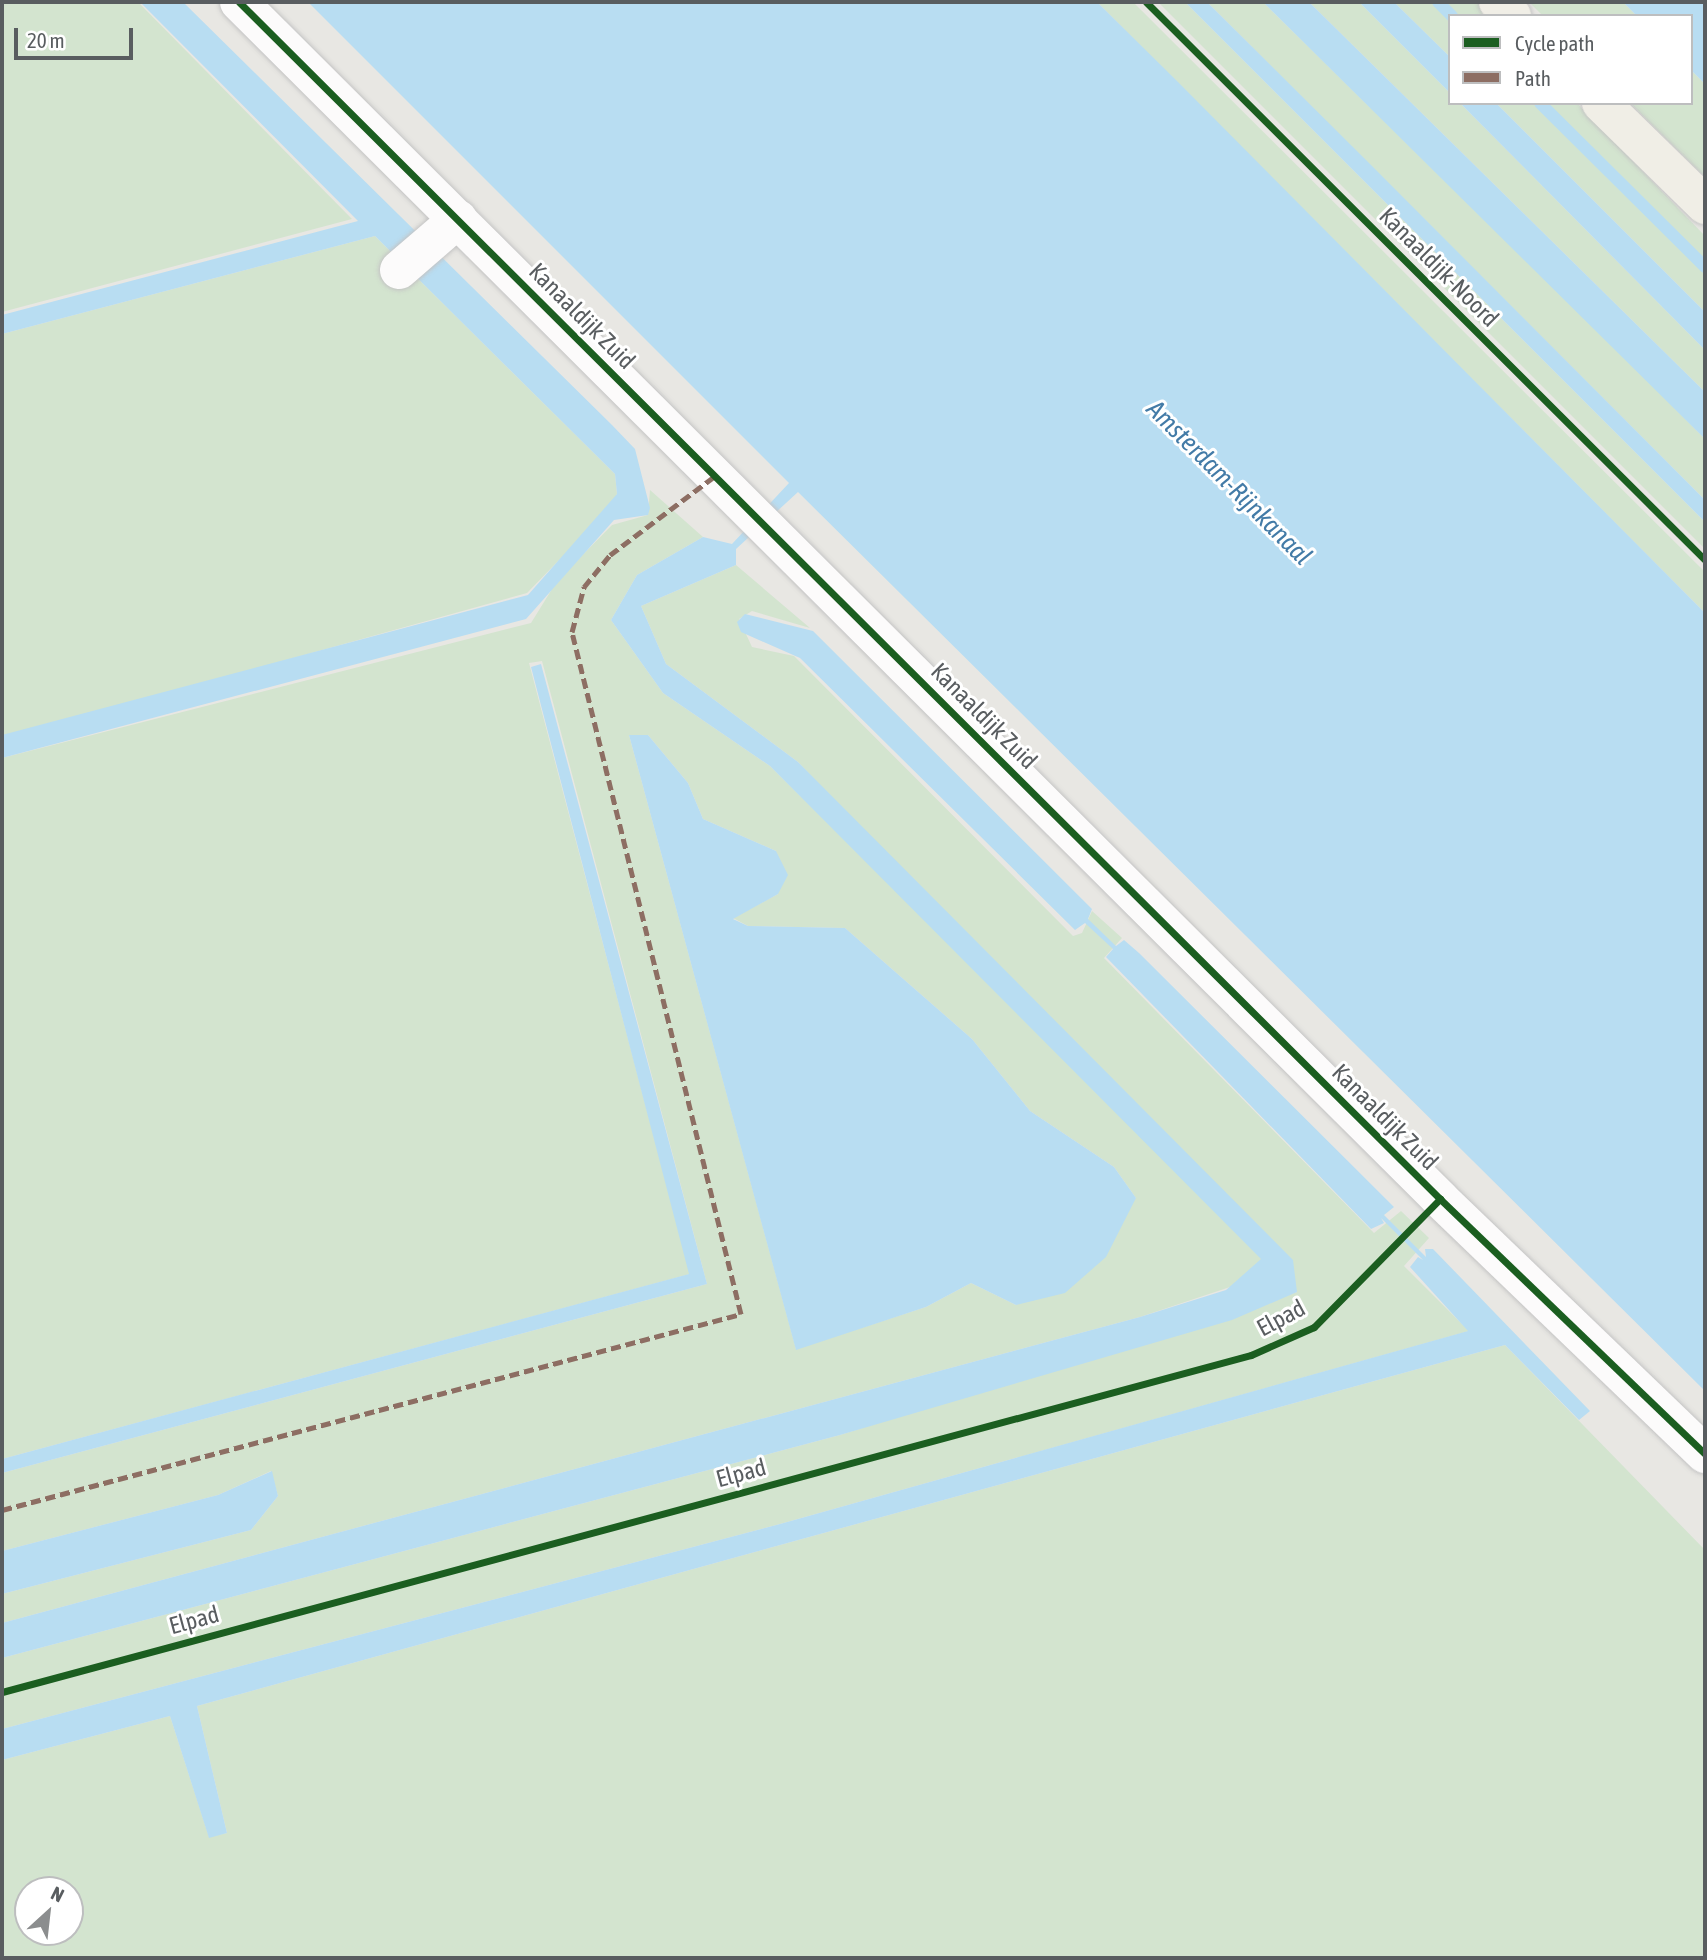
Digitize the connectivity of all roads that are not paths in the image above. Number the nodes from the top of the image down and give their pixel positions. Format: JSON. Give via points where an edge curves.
{"nodes":[{"id":1,"x":239,"y":2,"type":"edge"},
{"id":2,"x":1603,"y":105,"type":"edge"},
{"id":3,"x":1705,"y":205,"type":"edge"},
{"id":4,"x":444,"y":231,"type":"junction"},
{"id":5,"x":399,"y":270,"type":"dead end"},
{"id":6,"x":1705,"y":1454,"type":"edge"}],
"edges":[{"from":1,"to":4,"type":"street","name":"Kanaaldijk Zuid"},
{"from":2,"to":3,"type":"main road"},
{"from":4,"to":5,"type":"street"},
{"from":4,"to":6,"type":"street","name":"Kanaaldijk Zuid"}]}
